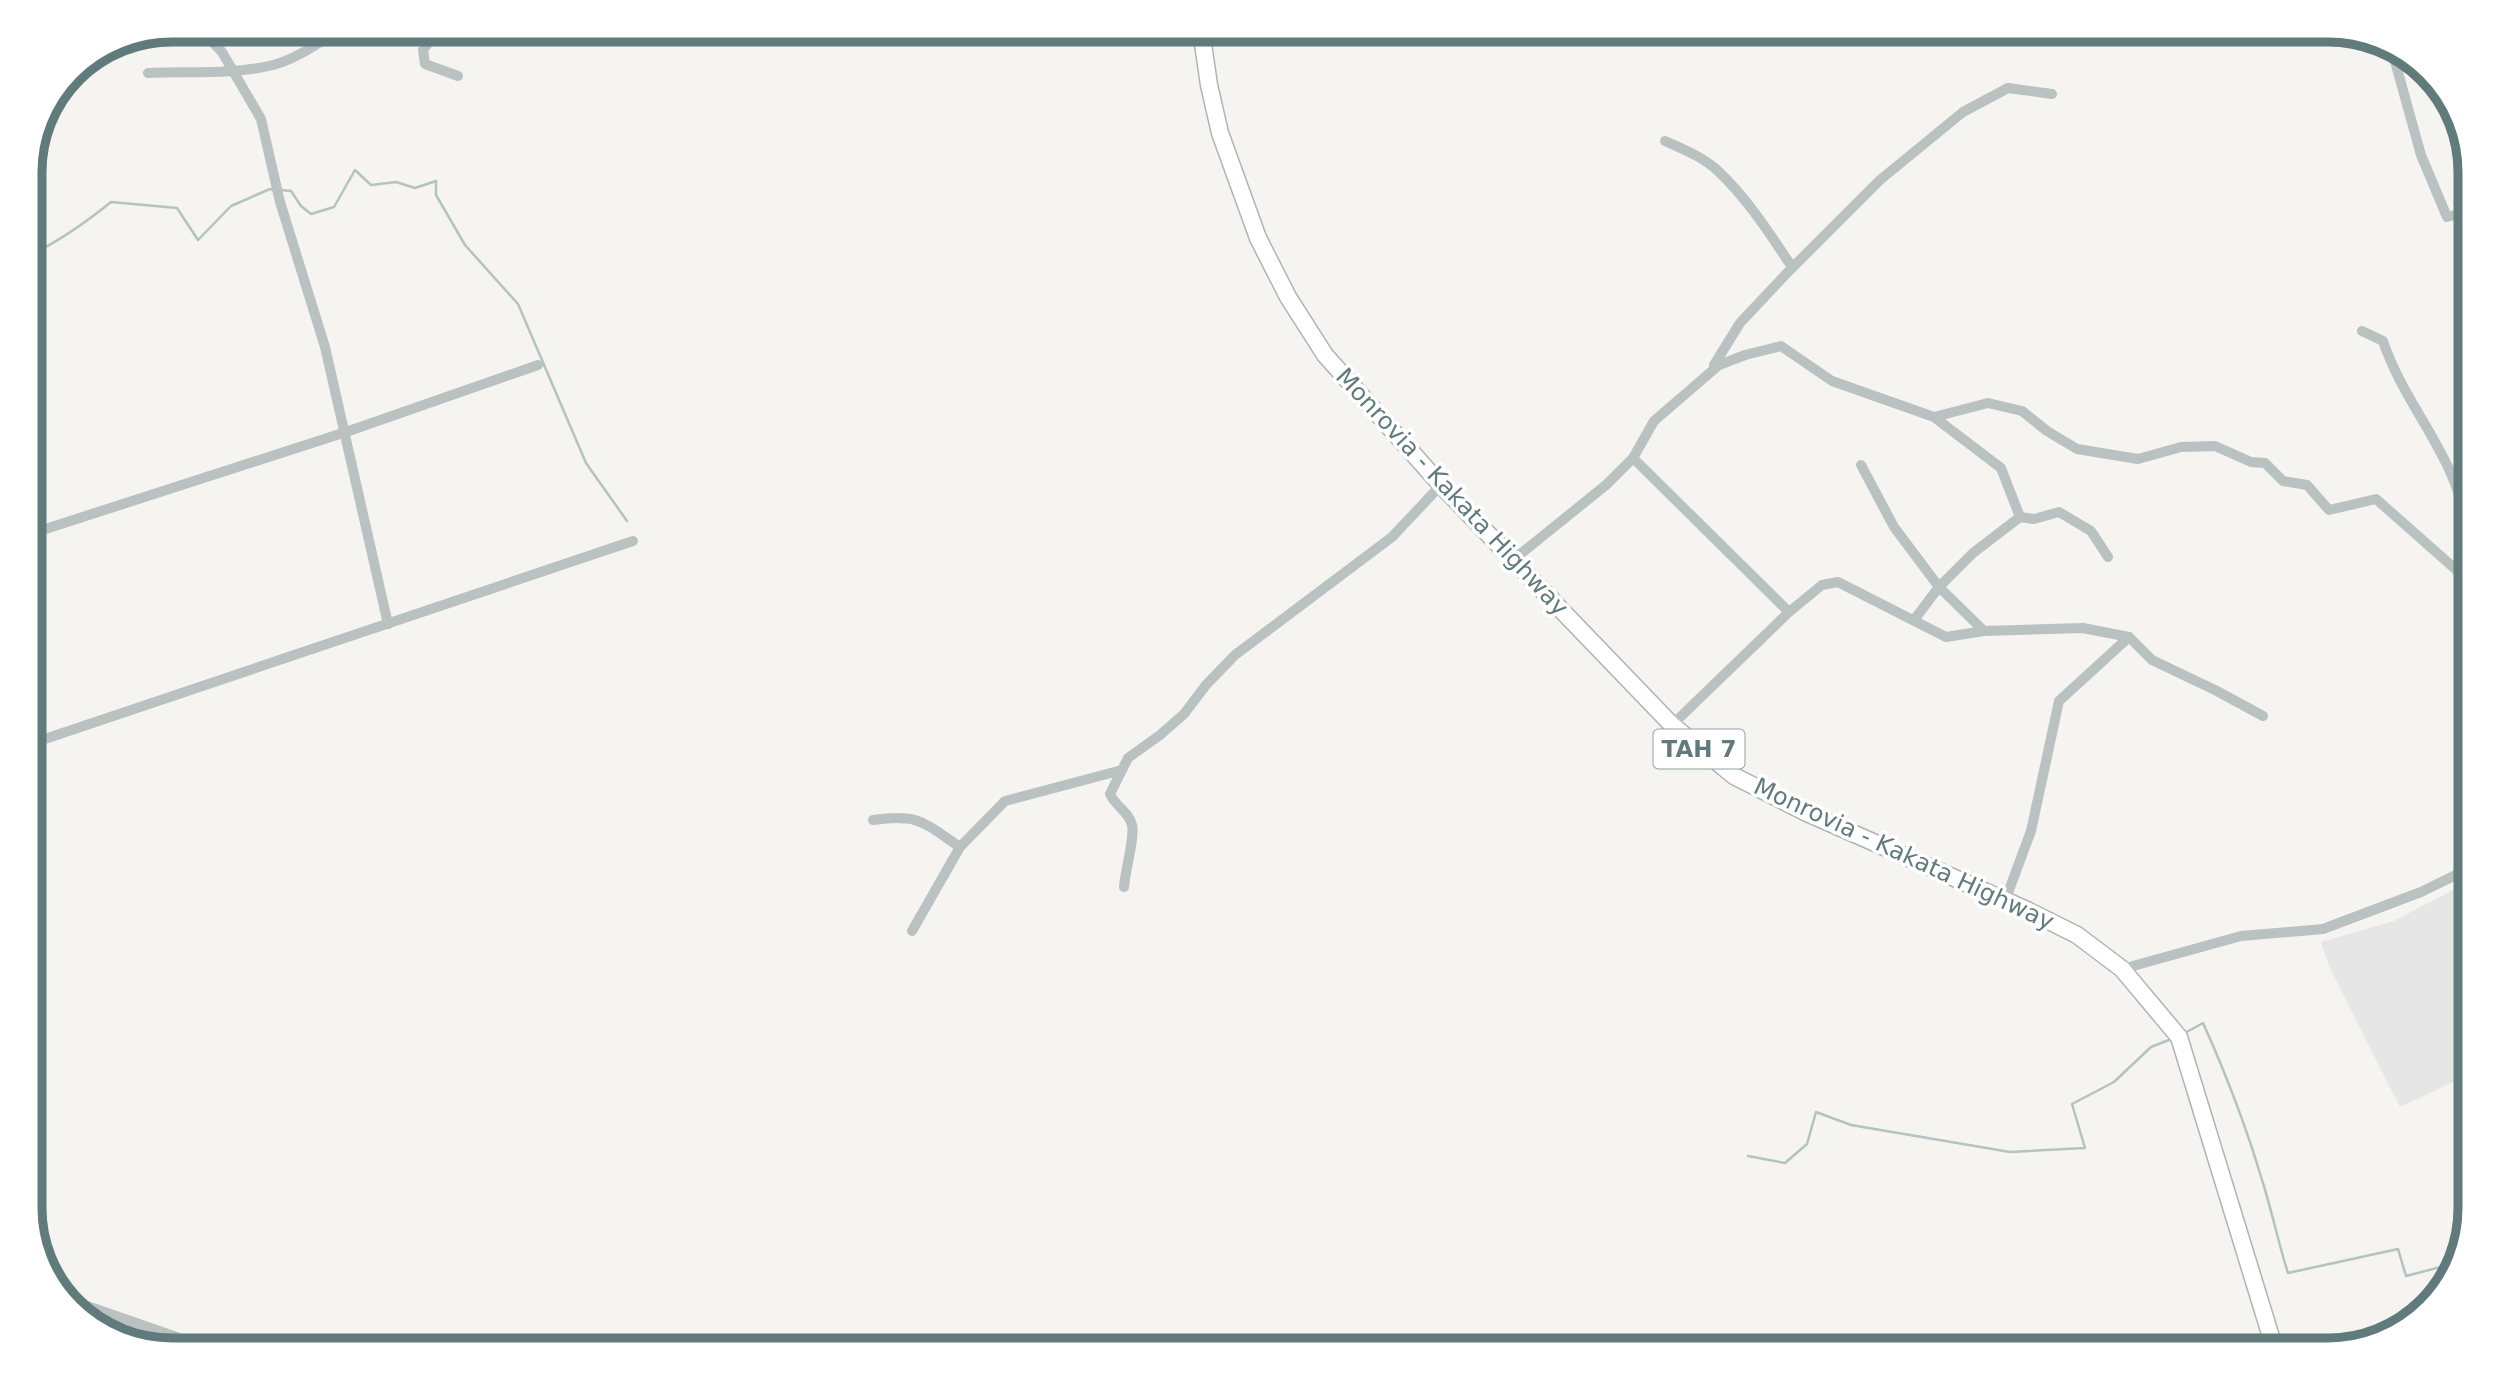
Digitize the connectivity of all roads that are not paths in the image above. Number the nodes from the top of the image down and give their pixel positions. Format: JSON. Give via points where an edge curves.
{"nodes":[{"id":1,"x":212,"y":42,"type":"edge"},
{"id":2,"x":320,"y":42,"type":"edge"},
{"id":3,"x":429,"y":42,"type":"edge"},
{"id":4,"x":1203,"y":42,"type":"edge"},
{"id":5,"x":2395,"y":60,"type":"edge"},
{"id":6,"x":233,"y":70,"type":"junction"},
{"id":7,"x":148,"y":73,"type":"dead end"},
{"id":8,"x":458,"y":76,"type":"dead end"},
{"id":9,"x":2052,"y":94,"type":"dead end"},
{"id":10,"x":1665,"y":141,"type":"dead end"},
{"id":11,"x":2458,"y":214,"type":"edge"},
{"id":12,"x":1792,"y":267,"type":"junction"},
{"id":13,"x":2362,"y":331,"type":"dead end"},
{"id":14,"x":538,"y":365,"type":"dead end"},
{"id":15,"x":1714,"y":365,"type":"dead end"},
{"id":16,"x":1934,"y":417,"type":"junction"},
{"id":17,"x":346,"y":432,"type":"junction"},
{"id":18,"x":1633,"y":458,"type":"junction"},
{"id":19,"x":1861,"y":465,"type":"dead end"},
{"id":20,"x":1441,"y":485,"type":"junction"},
{"id":21,"x":2458,"y":490,"type":"edge"},
{"id":22,"x":2020,"y":517,"type":"junction"},
{"id":23,"x":42,"y":530,"type":"edge"},
{"id":24,"x":633,"y":541,"type":"dead end"},
{"id":25,"x":2108,"y":557,"type":"dead end"},
{"id":26,"x":1513,"y":561,"type":"junction"},
{"id":27,"x":2458,"y":571,"type":"edge"},
{"id":28,"x":1939,"y":587,"type":"junction"},
{"id":29,"x":1788,"y":612,"type":"junction"},
{"id":30,"x":1913,"y":620,"type":"junction"},
{"id":31,"x":388,"y":624,"type":"junction"},
{"id":32,"x":1984,"y":631,"type":"junction"},
{"id":33,"x":2129,"y":637,"type":"junction"},
{"id":34,"x":2263,"y":716,"type":"dead end"},
{"id":35,"x":1672,"y":725,"type":"junction"},
{"id":36,"x":42,"y":740,"type":"edge"},
{"id":37,"x":1122,"y":770,"type":"junction"},
{"id":38,"x":873,"y":820,"type":"dead end"},
{"id":39,"x":960,"y":847,"type":"junction"},
{"id":40,"x":2458,"y":874,"type":"edge"},
{"id":41,"x":1124,"y":887,"type":"dead end"},
{"id":42,"x":2005,"y":901,"type":"junction"},
{"id":43,"x":912,"y":931,"type":"dead end"},
{"id":44,"x":2122,"y":969,"type":"junction"},
{"id":45,"x":87,"y":1306,"type":"edge"},
{"id":46,"x":179,"y":1338,"type":"edge"},
{"id":47,"x":2271,"y":1338,"type":"edge"}],
"edges":[{"from":1,"to":6,"type":"street"},
{"from":2,"to":6,"type":"street","via":[[272,65]]},
{"from":3,"to":8,"type":"street","via":[[423,50],[425,64]]},
{"from":4,"to":20,"type":"highway","name":"Monrovia - Kakata Highway","number":"TAH 7","via":[[1220,132],[1258,237],[1288,297],[1325,355]]},
{"from":5,"to":11,"type":"street","via":[[2421,155],[2447,217]]},
{"from":6,"to":7,"type":"street"},
{"from":6,"to":17,"type":"street","via":[[261,119]]},
{"from":9,"to":12,"type":"street","via":[[2008,88],[1963,112],[1880,180]]},
{"from":10,"to":12,"type":"street","via":[[1717,170],[1762,222]]},
{"from":12,"to":15,"type":"street","via":[[1740,323]]},
{"from":13,"to":21,"type":"street","via":[[2382,341]]},
{"from":14,"to":17,"type":"street"},
{"from":16,"to":18,"type":"street","via":[[1832,382],[1781,346],[1719,365],[1654,421]]},
{"from":16,"to":22,"type":"street","via":[[2001,468]]},
{"from":16,"to":27,"type":"street","via":[[1988,403],[2022,411],[2077,449],[2138,459],[2181,447],[2215,446],[2264,463],[2283,481],[2307,485],[2329,510],[2376,499]]},
{"from":17,"to":23,"type":"street"},
{"from":17,"to":31,"type":"street"},
{"from":18,"to":26,"type":"street"},
{"from":18,"to":29,"type":"street"},
{"from":19,"to":28,"type":"street","via":[[1894,527]]},
{"from":20,"to":26,"type":"highway","name":"Monrovia - Kakata Highway","number":"TAH 7"},
{"from":20,"to":37,"type":"street","via":[[1392,537],[1235,655],[1184,714],[1128,758]]},
{"from":22,"to":25,"type":"street","via":[[2034,519],[2059,512],[2091,531]]},
{"from":22,"to":28,"type":"street"},
{"from":24,"to":31,"type":"street"},
{"from":26,"to":35,"type":"highway","name":"Monrovia - Kakata Highway","number":"TAH 7"},
{"from":28,"to":30,"type":"street"},
{"from":28,"to":32,"type":"street"},
{"from":29,"to":30,"type":"street","via":[[1822,585],[1838,582]]},
{"from":29,"to":35,"type":"street"},
{"from":30,"to":32,"type":"street","via":[[1946,637]]},
{"from":31,"to":36,"type":"street"},
{"from":32,"to":33,"type":"street","via":[[2083,628]]},
{"from":33,"to":34,"type":"street","via":[[2152,660]]},
{"from":33,"to":42,"type":"street","via":[[2059,701],[2031,831]]},
{"from":35,"to":42,"type":"highway","name":"Monrovia - Kakata Highway","number":"TAH 7","via":[[1734,776]]},
{"from":37,"to":39,"type":"street","via":[[1005,801]]},
{"from":37,"to":41,"type":"street","via":[[1110,794],[1132,825]]},
{"from":38,"to":39,"type":"street","via":[[918,819]]},
{"from":39,"to":43,"type":"street"},
{"from":40,"to":44,"type":"street","via":[[2323,929],[2241,936]]},
{"from":42,"to":44,"type":"highway","name":"Monrovia - Kakata Highway","number":"TAH 7","via":[[2077,935]]},
{"from":44,"to":47,"type":"highway","name":"Monrovia - Kakata Highway","number":"TAH 7","via":[[2179,1037]]},
{"from":45,"to":46,"type":"street"}]}
